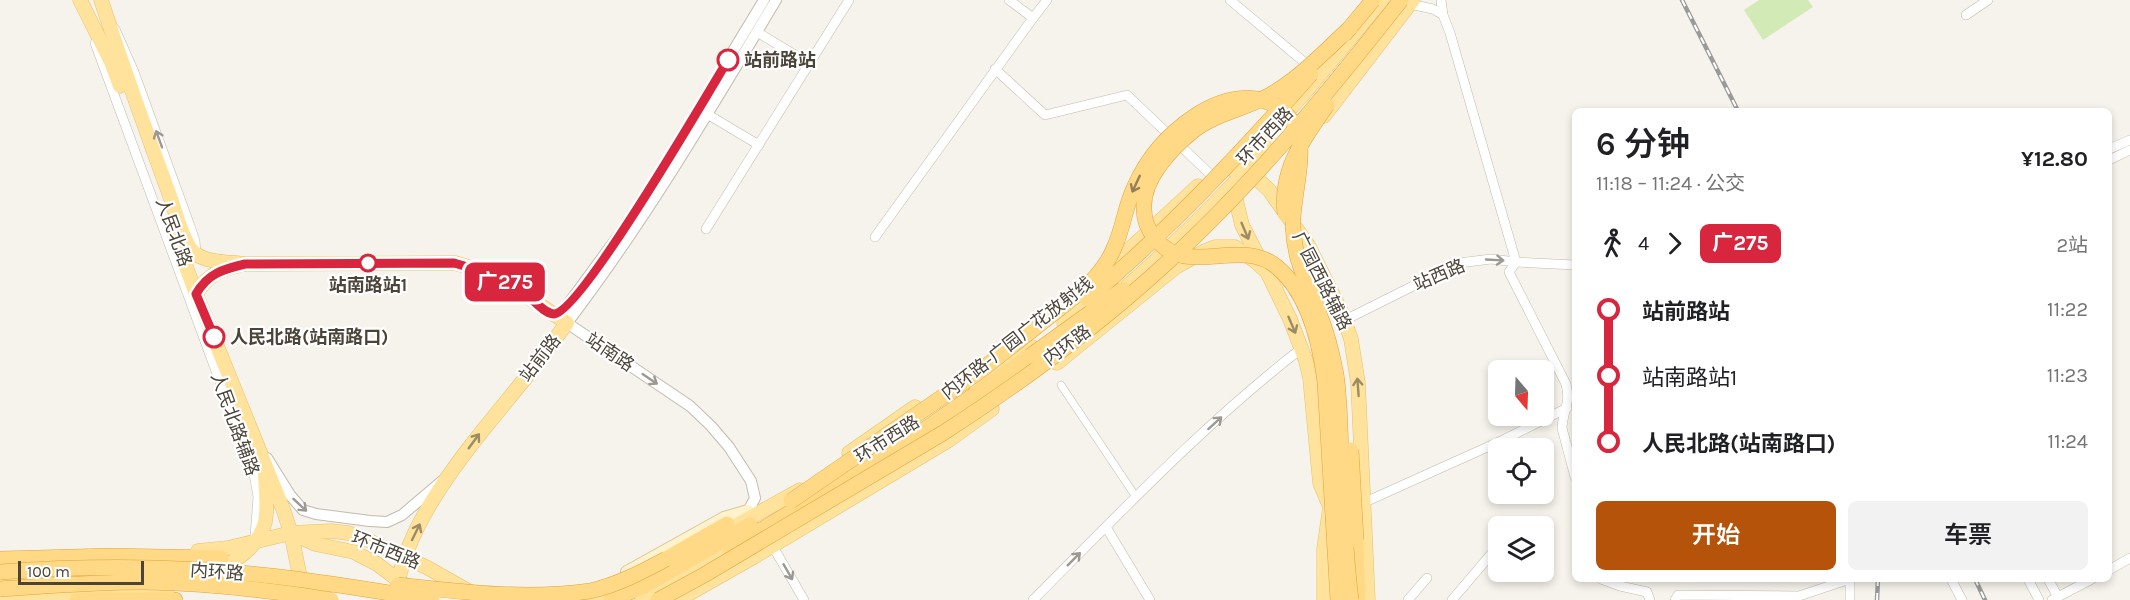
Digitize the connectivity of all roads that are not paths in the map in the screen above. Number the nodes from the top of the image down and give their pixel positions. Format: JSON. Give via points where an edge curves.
{"nodes":[{"id":1,"x":764,"y":0,"type":"edge"},
{"id":2,"x":776,"y":0,"type":"edge"},
{"id":3,"x":849,"y":0,"type":"edge"},
{"id":4,"x":1010,"y":0,"type":"edge"},
{"id":5,"x":1047,"y":0,"type":"edge"},
{"id":6,"x":1230,"y":0,"type":"edge"},
{"id":7,"x":1365,"y":0,"type":"edge"},
{"id":8,"x":1373,"y":0,"type":"edge"},
{"id":9,"x":1382,"y":0,"type":"edge"},
{"id":10,"x":1393,"y":0,"type":"edge"},
{"id":11,"x":1441,"y":0,"type":"edge"},
{"id":12,"x":1988,"y":0,"type":"edge"},
{"id":13,"x":81,"y":2,"type":"edge"},
{"id":14,"x":1407,"y":3,"type":"edge"},
{"id":15,"x":103,"y":5,"type":"edge"},
{"id":16,"x":1443,"y":15,"type":"junction"},
{"id":17,"x":1966,"y":15,"type":"dead end"},
{"id":18,"x":1033,"y":18,"type":"junction"},
{"id":19,"x":1350,"y":28,"type":"junction"},
{"id":20,"x":757,"y":32,"type":"junction"},
{"id":21,"x":1352,"y":50,"type":"junction"},
{"id":22,"x":810,"y":64,"type":"junction"},
{"id":23,"x":1310,"y":67,"type":"junction"},
{"id":24,"x":995,"y":69,"type":"junction"},
{"id":25,"x":1347,"y":85,"type":"junction"},
{"id":26,"x":1306,"y":99,"type":"junction"},
{"id":27,"x":707,"y":114,"type":"junction"},
{"id":28,"x":2130,"y":140,"type":"edge"},
{"id":29,"x":759,"y":145,"type":"junction"},
{"id":30,"x":2112,"y":148,"type":"edge"},
{"id":31,"x":2130,"y":150,"type":"edge"},
{"id":32,"x":2112,"y":159,"type":"edge"},
{"id":33,"x":1232,"y":178,"type":"junction"},
{"id":34,"x":1207,"y":182,"type":"junction"},
{"id":35,"x":165,"y":220,"type":"junction"},
{"id":36,"x":706,"y":229,"type":"dead end"},
{"id":37,"x":875,"y":237,"type":"dead end"},
{"id":38,"x":1308,"y":245,"type":"junction"},
{"id":39,"x":196,"y":254,"type":"joint"},
{"id":40,"x":1516,"y":262,"type":"junction"},
{"id":41,"x":245,"y":264,"type":"junction"},
{"id":42,"x":1572,"y":265,"type":"edge"},
{"id":43,"x":1267,"y":272,"type":"junction"},
{"id":44,"x":196,"y":294,"type":"junction"},
{"id":45,"x":1065,"y":301,"type":"junction"},
{"id":46,"x":552,"y":314,"type":"junction"},
{"id":47,"x":1074,"y":315,"type":"junction"},
{"id":48,"x":1345,"y":320,"type":"junction"},
{"id":49,"x":567,"y":323,"type":"junction"},
{"id":50,"x":1066,"y":335,"type":"junction"},
{"id":51,"x":1302,"y":348,"type":"junction"},
{"id":52,"x":1076,"y":349,"type":"junction"},
{"id":53,"x":987,"y":357,"type":"junction"},
{"id":54,"x":218,"y":360,"type":"junction"},
{"id":55,"x":996,"y":369,"type":"junction"},
{"id":56,"x":1061,"y":385,"type":"dead end"},
{"id":57,"x":1567,"y":408,"type":"junction"},
{"id":58,"x":255,"y":440,"type":"junction"},
{"id":59,"x":265,"y":464,"type":"junction"},
{"id":60,"x":1572,"y":466,"type":"edge"},
{"id":61,"x":454,"y":469,"type":"junction"},
{"id":62,"x":828,"y":482,"type":"junction"},
{"id":63,"x":1136,"y":497,"type":"junction"},
{"id":64,"x":785,"y":501,"type":"junction"},
{"id":65,"x":1363,"y":502,"type":"junction"},
{"id":66,"x":1330,"y":507,"type":"junction"},
{"id":67,"x":748,"y":511,"type":"junction"},
{"id":68,"x":727,"y":524,"type":"joint"},
{"id":69,"x":1106,"y":527,"type":"junction"},
{"id":70,"x":1364,"y":530,"type":"junction"},
{"id":71,"x":291,"y":533,"type":"junction"},
{"id":72,"x":254,"y":543,"type":"junction"},
{"id":73,"x":772,"y":545,"type":"junction"},
{"id":74,"x":730,"y":549,"type":"junction"},
{"id":75,"x":0,"y":552,"type":"edge"},
{"id":76,"x":404,"y":557,"type":"junction"},
{"id":77,"x":221,"y":558,"type":"junction"},
{"id":78,"x":1488,"y":558,"type":"edge"},
{"id":79,"x":2130,"y":558,"type":"edge"},
{"id":80,"x":0,"y":559,"type":"edge"},
{"id":81,"x":0,"y":566,"type":"edge"},
{"id":82,"x":428,"y":568,"type":"junction"},
{"id":83,"x":2112,"y":568,"type":"edge"},
{"id":84,"x":0,"y":572,"type":"edge"},
{"id":85,"x":182,"y":577,"type":"junction"},
{"id":86,"x":288,"y":578,"type":"junction"},
{"id":87,"x":1427,"y":579,"type":"dead end"},
{"id":88,"x":398,"y":580,"type":"junction"},
{"id":89,"x":0,"y":581,"type":"edge"},
{"id":90,"x":1609,"y":582,"type":"edge"},
{"id":91,"x":1841,"y":582,"type":"edge"},
{"id":92,"x":1850,"y":582,"type":"edge"},
{"id":93,"x":1953,"y":582,"type":"edge"},
{"id":94,"x":2030,"y":582,"type":"edge"},
{"id":95,"x":2049,"y":582,"type":"edge"},
{"id":96,"x":2085,"y":582,"type":"edge"},
{"id":97,"x":0,"y":589,"type":"edge"},
{"id":98,"x":0,"y":597,"type":"edge"},
{"id":99,"x":2055,"y":598,"type":"edge"},
{"id":100,"x":77,"y":600,"type":"edge"},
{"id":101,"x":176,"y":600,"type":"edge"},
{"id":102,"x":274,"y":600,"type":"edge"},
{"id":103,"x":308,"y":600,"type":"edge"},
{"id":104,"x":331,"y":600,"type":"edge"},
{"id":105,"x":395,"y":600,"type":"edge"},
{"id":106,"x":425,"y":600,"type":"edge"},
{"id":107,"x":432,"y":600,"type":"edge"},
{"id":108,"x":470,"y":600,"type":"edge"},
{"id":109,"x":488,"y":600,"type":"edge"},
{"id":110,"x":576,"y":600,"type":"edge"},
{"id":111,"x":587,"y":600,"type":"edge"},
{"id":112,"x":611,"y":600,"type":"edge"},
{"id":113,"x":642,"y":600,"type":"edge"},
{"id":114,"x":658,"y":600,"type":"edge"},
{"id":115,"x":678,"y":600,"type":"edge"},
{"id":116,"x":804,"y":600,"type":"edge"},
{"id":117,"x":1033,"y":600,"type":"edge"},
{"id":118,"x":1150,"y":600,"type":"edge"},
{"id":119,"x":1324,"y":600,"type":"edge"},
{"id":120,"x":1335,"y":600,"type":"edge"},
{"id":121,"x":1352,"y":600,"type":"edge"},
{"id":122,"x":1358,"y":600,"type":"edge"},
{"id":123,"x":1368,"y":600,"type":"edge"},
{"id":124,"x":1408,"y":600,"type":"edge"},
{"id":125,"x":1452,"y":600,"type":"edge"},
{"id":126,"x":1650,"y":600,"type":"edge"},
{"id":127,"x":1675,"y":600,"type":"edge"},
{"id":128,"x":1850,"y":600,"type":"edge"},
{"id":129,"x":1962,"y":600,"type":"edge"},
{"id":130,"x":2039,"y":600,"type":"edge"}],
"edges":[{"from":1,"to":46,"type":"street","name":"站前路","via":[[633,216],[566,307]]},
{"from":2,"to":20,"type":"street","name":"站前路"},
{"from":3,"to":22,"type":"street"},
{"from":4,"to":18,"type":"street"},
{"from":5,"to":18,"type":"street"},
{"from":6,"to":23,"type":"street"},
{"from":7,"to":23,"type":"main road"},
{"from":8,"to":19,"type":"highway","name":"内环路","bridge":true},
{"from":9,"to":26,"type":"main road","name":"环市西路"},
{"from":10,"to":14,"type":"street"},
{"from":10,"to":21,"type":"main road","name":"环市西路"},
{"from":11,"to":16,"type":"street"},
{"from":12,"to":17,"type":"street"},
{"from":13,"to":35,"type":"main road","name":"人民北路","via":[[111,62]]},
{"from":14,"to":16,"type":"street"},
{"from":14,"to":25,"type":"main road"},
{"from":14,"to":33,"type":"highway","name":"内环路","bridge":true,"via":[[1306,117]]},
{"from":14,"to":122,"type":"highway","bridge":true,"via":[[1305,136],[1284,186],[1287,226],[1329,313],[1343,361]]},
{"from":39,"to":15,"type":"main road","name":"人民北路","one_way":true,"via":[[188,244],[163,162]]},
{"from":16,"to":40,"type":"street"},
{"from":18,"to":24,"type":"street"},
{"from":19,"to":64,"type":"highway","name":"内环路","bridge":true,"via":[[1236,156],[1105,284],[945,406],[881,449]]},
{"from":19,"to":120,"type":"highway","name":"内环路","bridge":true,"via":[[1279,89],[1207,121],[1176,146],[1145,194],[1144,217],[1155,240],[1180,256],[1239,254],[1260,257],[1276,266],[1290,281],[1308,315],[1326,381]]},
{"from":20,"to":22,"type":"street"},
{"from":20,"to":27,"type":"street","name":"站前路"},
{"from":21,"to":25,"type":"main road"},
{"from":21,"to":26,"type":"main road","name":"环市西路"},
{"from":22,"to":29,"type":"street"},
{"from":23,"to":33,"type":"main road"},
{"from":24,"to":34,"type":"street","via":[[1045,115],[1127,95]]},
{"from":24,"to":37,"type":"street"},
{"from":25,"to":26,"type":"main road"},
{"from":25,"to":38,"type":"main road","via":[[1286,172],[1287,192]]},
{"from":26,"to":33,"type":"main road","name":"环市西路"},
{"from":27,"to":29,"type":"street"},
{"from":27,"to":49,"type":"street","name":"站前路","via":[[631,235]]},
{"from":28,"to":30,"type":"street"},
{"from":29,"to":36,"type":"street"},
{"from":31,"to":32,"type":"street"},
{"from":33,"to":34,"type":"main road","name":"环市西路"},
{"from":33,"to":38,"type":"main road","name":"广园西路辅路","via":[[1255,177],[1269,190]]},
{"from":33,"to":43,"type":"main road","one_way":true,"via":[[1242,225]]},
{"from":33,"to":50,"type":"main road","name":"环市西路","via":[[1151,265]]},
{"from":33,"to":62,"type":"highway","bridge":true,"via":[[1147,269],[1084,318],[944,417]]},
{"from":33,"to":114,"type":"highway","name":"内环路","bridge":true,"via":[[1190,241],[1078,337],[915,451]]},
{"from":34,"to":45,"type":"main road"},
{"from":34,"to":47,"type":"main road","name":"环市西路","via":[[1130,268]]},
{"from":35,"to":44,"type":"main road","name":"人民北路"},
{"from":35,"to":54,"type":"street","name":"人民北路辅路"},
{"from":38,"to":48,"type":"main road","name":"广园西路辅路"},
{"from":39,"to":41,"type":"main road","name":"站南路"},
{"from":40,"to":42,"type":"street","name":"站西路"},
{"from":48,"to":40,"type":"street","name":"站西路","one_way":true,"via":[[1459,263],[1491,259]]},
{"from":40,"to":57,"type":"street","via":[[1509,272],[1566,384]]},
{"from":41,"to":44,"type":"main road","via":[[217,272]]},
{"from":41,"to":46,"type":"main road","name":"站南路","via":[[454,263],[501,279]]},
{"from":43,"to":51,"type":"main road","one_way":true},
{"from":43,"to":52,"type":"main road","via":[[1235,247],[1214,248],[1176,267]]},
{"from":44,"to":54,"type":"main road","name":"人民北路"},
{"from":45,"to":47,"type":"main road"},
{"from":45,"to":53,"type":"main road"},
{"from":46,"to":49,"type":"main road","name":"站南路"},
{"from":47,"to":55,"type":"main road","name":"环市西路"},
{"from":65,"to":48,"type":"main road","name":"广园西路辅路","one_way":true,"via":[[1358,383]]},
{"from":61,"to":49,"type":"main road","name":"站前路","one_way":true},
{"from":49,"to":67,"type":"street","name":"站南路","one_way":true,"via":[[690,406],[715,430],[751,481],[754,498]]},
{"from":50,"to":52,"type":"main road"},
{"from":50,"to":74,"type":"main road","name":"环市西路","via":[[930,433]]},
{"from":63,"to":51,"type":"street","one_way":true},
{"from":51,"to":66,"type":"main road","via":[[1310,378],[1320,483]]},
{"from":52,"to":73,"type":"main road","via":[[949,440]]},
{"from":53,"to":55,"type":"main road"},
{"from":53,"to":62,"type":"main road","via":[[859,445]]},
{"from":54,"to":58,"type":"main road","name":"人民北路"},
{"from":54,"to":72,"type":"street","name":"人民北路辅路","via":[[258,488]]},
{"from":55,"to":62,"type":"main road","name":"环市西路"},
{"from":56,"to":63,"type":"street"},
{"from":57,"to":60,"type":"street","via":[[1562,428]]},
{"from":57,"to":65,"type":"street"},
{"from":58,"to":59,"type":"main road","name":"人民北路"},
{"from":58,"to":61,"type":"street","one_way":true,"via":[[297,504],[316,514],[387,522],[410,510]]},
{"from":59,"to":71,"type":"main road","name":"人民北路"},
{"from":59,"to":72,"type":"main road","via":[[265,522]]},
{"from":76,"to":61,"type":"main road","name":"站前路","one_way":true},
{"from":62,"to":64,"type":"main road","name":"环市西路"},
{"from":62,"to":74,"type":"highway"},
{"from":63,"to":69,"type":"street"},
{"from":64,"to":67,"type":"main road"},
{"from":64,"to":111,"type":"main road","name":"环市西路","via":[[645,578]]},
{"from":64,"to":112,"type":"highway","name":"内环路","via":[[644,586]]},
{"from":121,"to":64,"type":"highway","name":"内环路-广园广花放射线","one_way":true,"bridge":true,"via":[[1336,375],[1326,330],[1299,265],[1293,235],[1299,138],[1287,116],[1272,104],[1257,99],[1241,97],[1211,107],[1166,139],[1139,177],[1114,248],[1090,284],[980,371]]},
{"from":65,"to":70,"type":"main road","name":"广园西路辅路"},
{"from":66,"to":119,"type":"main road","via":[[1324,549]]},
{"from":66,"to":120,"type":"main road"},
{"from":67,"to":68,"type":"main road"},
{"from":67,"to":110,"type":"main road","via":[[724,518]]},
{"from":68,"to":86,"type":"highway","bridge":true,"via":[[644,571],[576,594],[498,597]]},
{"from":117,"to":69,"type":"street","one_way":true},
{"from":69,"to":118,"type":"street"},
{"from":70,"to":121,"type":"main road","via":[[1348,530]]},
{"from":70,"to":123,"type":"main road","name":"广园西路辅路"},
{"from":71,"to":72,"type":"main road","name":"环市西路"},
{"from":71,"to":76,"type":"main road","name":"环市西路","via":[[348,533]]},
{"from":71,"to":88,"type":"main road","via":[[315,544],[354,552]]},
{"from":71,"to":103,"type":"main road","name":"人民北路","via":[[298,573]]},
{"from":72,"to":75,"type":"main road","via":[[205,551]]},
{"from":72,"to":77,"type":"main road"},
{"from":72,"to":85,"type":"main road","name":"环市西路","via":[[226,565]]},
{"from":73,"to":115,"type":"main road"},
{"from":73,"to":116,"type":"street","one_way":true},
{"from":74,"to":113,"type":"main road","name":"环市西路"},
{"from":76,"to":82,"type":"main road","name":"环市西路"},
{"from":76,"to":88,"type":"main road","name":"站前路"},
{"from":77,"to":80,"type":"highway"},
{"from":77,"to":81,"type":"main road","via":[[195,563]]},
{"from":77,"to":85,"type":"main road"},
{"from":78,"to":125,"type":"street"},
{"from":79,"to":83,"type":"street"},
{"from":82,"to":108,"type":"main road"},
{"from":82,"to":109,"type":"main road","name":"环市西路"},
{"from":84,"to":86,"type":"highway","name":"内环路","bridge":true,"via":[[139,568]]},
{"from":85,"to":89,"type":"main road","name":"环市西路","via":[[86,576]]},
{"from":85,"to":102,"type":"main road","via":[[261,585],[273,594]]},
{"from":86,"to":107,"type":"highway","name":"内环路","bridge":true},
{"from":87,"to":124,"type":"street"},
{"from":88,"to":105,"type":"main road","name":"站前路"},
{"from":88,"to":106,"type":"main road"},
{"from":90,"to":126,"type":"street","via":[[1647,592]]},
{"from":91,"to":127,"type":"street","via":[[1799,596],[1678,595]]},
{"from":92,"to":128,"type":"street"},
{"from":93,"to":129,"type":"street"},
{"from":94,"to":130,"type":"street"},
{"from":95,"to":99,"type":"street"},
{"from":96,"to":99,"type":"street"},
{"from":97,"to":104,"type":"highway","name":"内环路","bridge":true,"via":[[144,582]]},
{"from":98,"to":101,"type":"main road","via":[[146,592]]},
{"from":100,"to":101,"type":"highway"}]}
